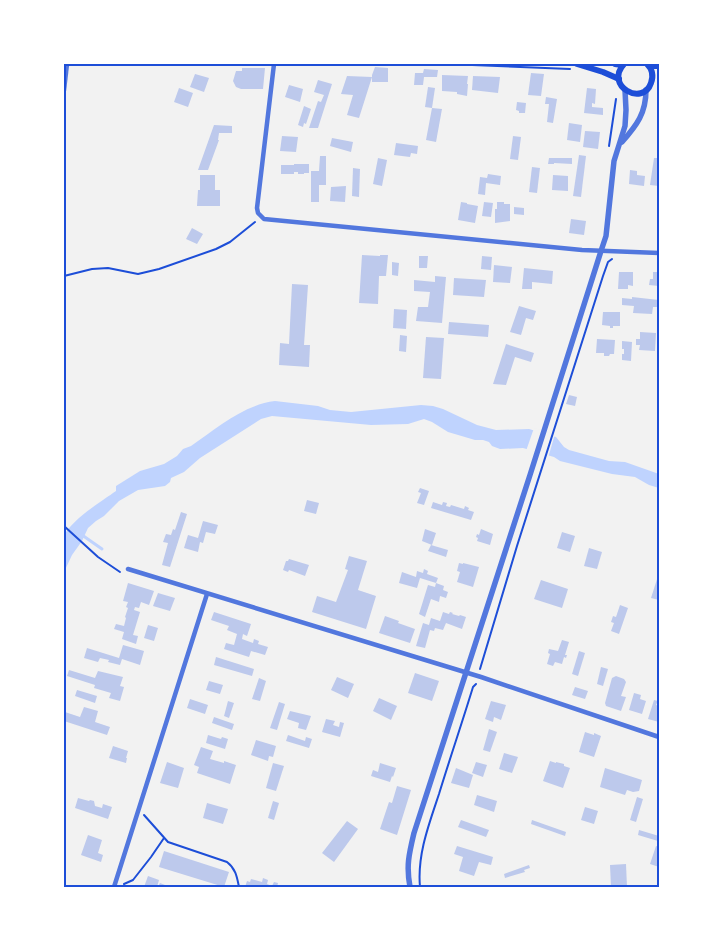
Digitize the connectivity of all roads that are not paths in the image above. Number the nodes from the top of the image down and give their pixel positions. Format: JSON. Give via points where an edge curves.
{"nodes":[{"id":1,"x":67,"y":64,"type":"edge"},
{"id":2,"x":274,"y":64,"type":"edge"},
{"id":3,"x":577,"y":64,"type":"edge"},
{"id":4,"x":615,"y":64,"type":"edge"},
{"id":5,"x":647,"y":64,"type":"edge"},
{"id":6,"x":623,"y":65,"type":"edge"},
{"id":7,"x":659,"y":66,"type":"edge"},
{"id":8,"x":659,"y":70,"type":"edge"},
{"id":9,"x":652,"y":76,"type":"junction"},
{"id":10,"x":618,"y":79,"type":"junction"},
{"id":11,"x":64,"y":90,"type":"edge"},
{"id":12,"x":625,"y":90,"type":"junction"},
{"id":13,"x":646,"y":90,"type":"junction"},
{"id":14,"x":620,"y":144,"type":"junction"},
{"id":15,"x":602,"y":251,"type":"junction"},
{"id":16,"x":659,"y":253,"type":"edge"},
{"id":17,"x":128,"y":569,"type":"dead end"},
{"id":18,"x":206,"y":594,"type":"junction"},
{"id":19,"x":466,"y":673,"type":"junction"},
{"id":20,"x":659,"y":737,"type":"edge"},
{"id":21,"x":114,"y":886,"type":"edge"},
{"id":22,"x":410,"y":887,"type":"edge"}],
"edges":[{"from":1,"to":11,"type":"street"},
{"from":2,"to":15,"type":"street","via":[[257,208],[264,219]]},
{"from":3,"to":10,"type":"main road"},
{"from":4,"to":6,"type":"main road"},
{"from":5,"to":7,"type":"main road"},
{"from":5,"to":9,"type":"main road"},
{"from":6,"to":10,"type":"main road"},
{"from":8,"to":9,"type":"main road"},
{"from":9,"to":13,"type":"main road"},
{"from":10,"to":12,"type":"main road"},
{"from":12,"to":13,"type":"main road","via":[[636,94]]},
{"from":12,"to":14,"type":"street","via":[[625,126]]},
{"from":13,"to":14,"type":"street","via":[[637,124]]},
{"from":14,"to":15,"type":"street","via":[[614,161]]},
{"from":15,"to":16,"type":"street"},
{"from":15,"to":19,"type":"street"},
{"from":17,"to":18,"type":"street"},
{"from":18,"to":19,"type":"street"},
{"from":18,"to":21,"type":"street"},
{"from":19,"to":20,"type":"street"},
{"from":19,"to":22,"type":"street","via":[[414,833],[408,858]]}]}
